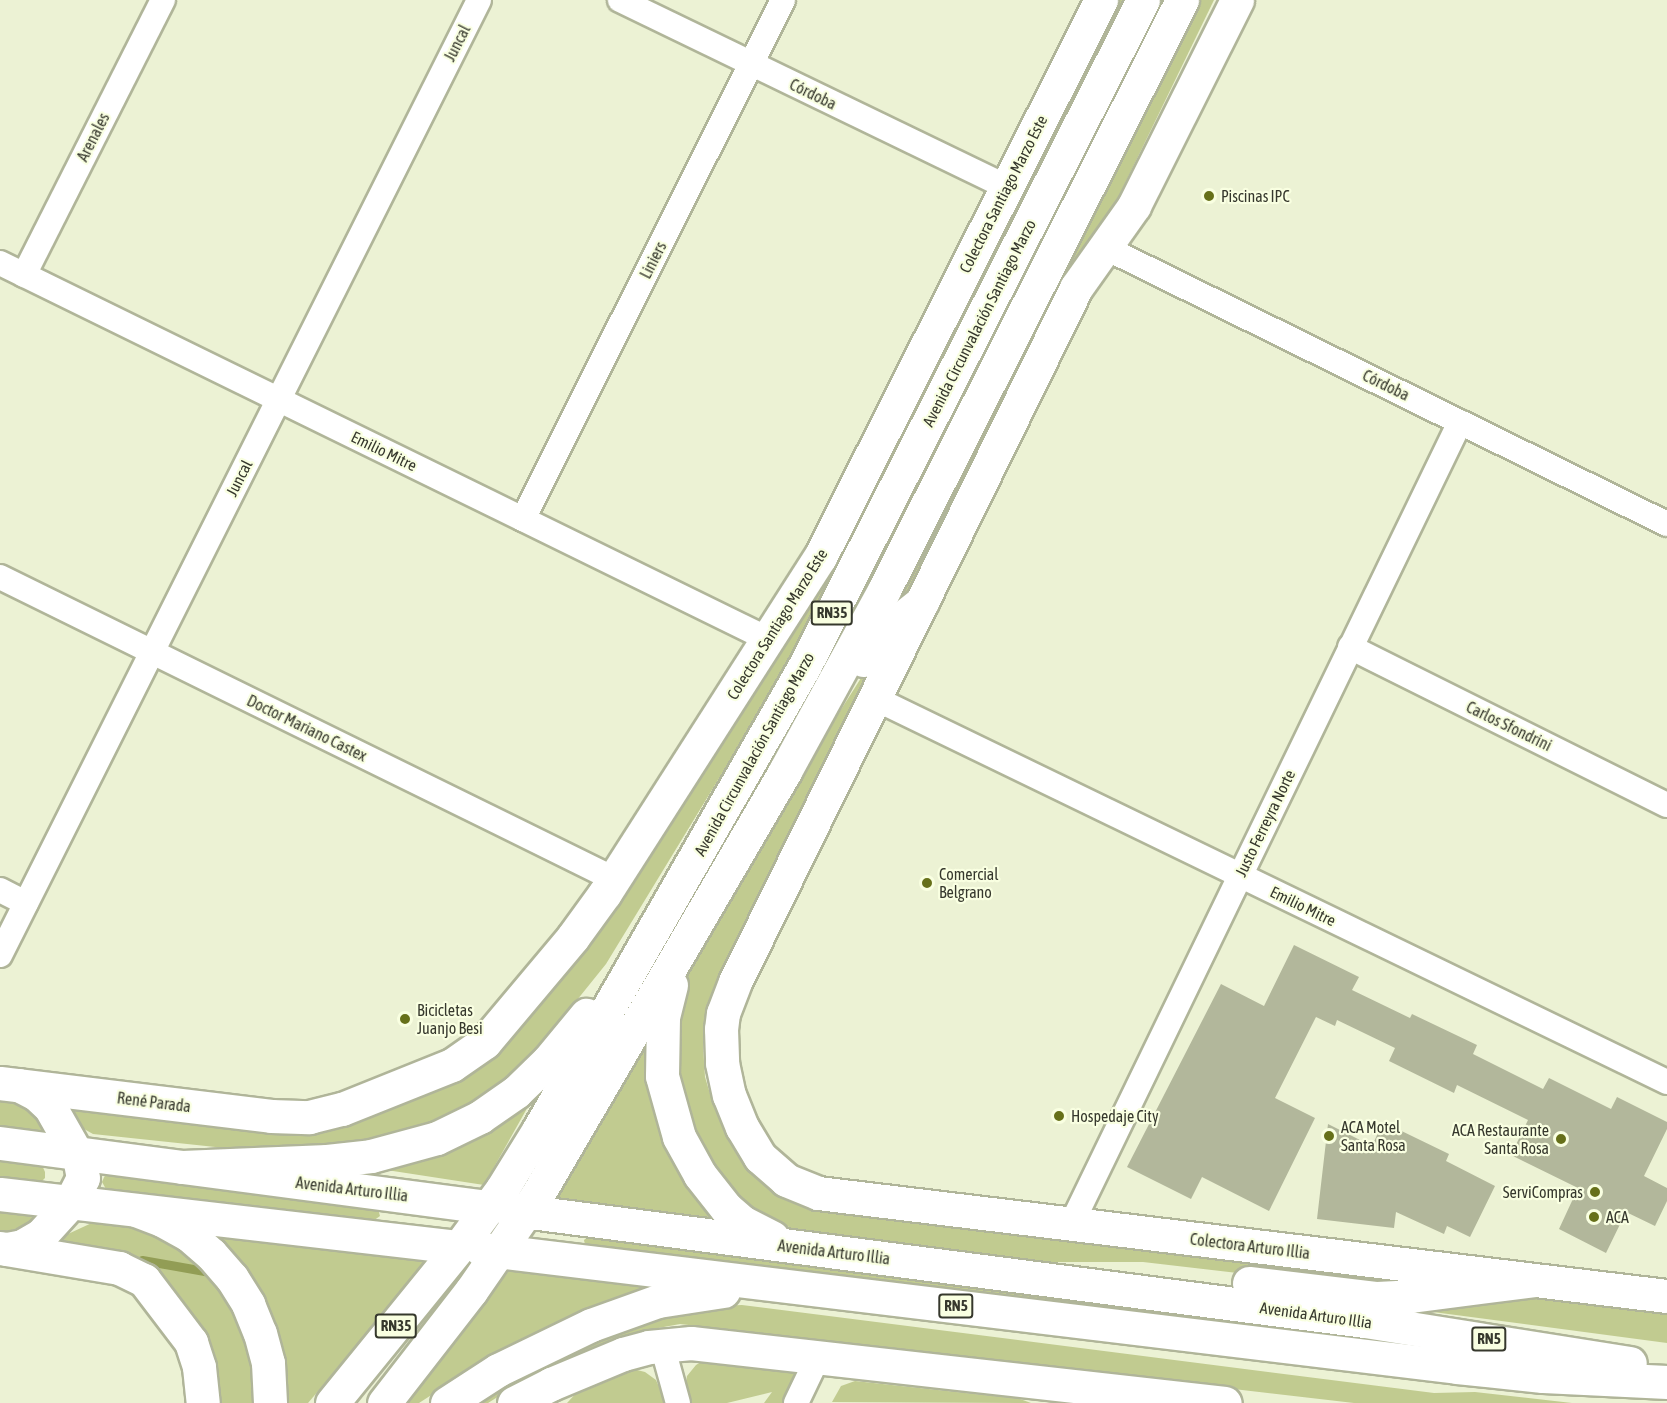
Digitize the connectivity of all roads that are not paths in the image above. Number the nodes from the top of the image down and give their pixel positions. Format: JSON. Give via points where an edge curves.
{"nodes":[{"id":1,"x":162,"y":0,"type":"edge"},
{"id":2,"x":478,"y":0,"type":"edge"},
{"id":3,"x":620,"y":0,"type":"edge"},
{"id":4,"x":783,"y":0,"type":"edge"},
{"id":5,"x":1101,"y":0,"type":"edge"},
{"id":6,"x":1143,"y":0,"type":"edge"},
{"id":7,"x":1182,"y":0,"type":"edge"},
{"id":8,"x":1237,"y":0,"type":"edge"},
{"id":9,"x":751,"y":64,"type":"junction"},
{"id":10,"x":1007,"y":187,"type":"junction"},
{"id":11,"x":1104,"y":247,"type":"junction"},
{"id":12,"x":0,"y":263,"type":"edge"},
{"id":13,"x":24,"y":275,"type":"junction"},
{"id":14,"x":278,"y":399,"type":"junction"},
{"id":15,"x":1460,"y":422,"type":"junction"},
{"id":16,"x":523,"y":519,"type":"junction"},
{"id":17,"x":1667,"y":524,"type":"edge"},
{"id":18,"x":0,"y":577,"type":"edge"},
{"id":19,"x":922,"y":602,"type":"junction"},
{"id":20,"x":768,"y":639,"type":"junction"},
{"id":21,"x":1350,"y":647,"type":"junction"},
{"id":22,"x":152,"y":652,"type":"junction"},
{"id":23,"x":874,"y":698,"type":"junction"},
{"id":24,"x":1667,"y":805,"type":"edge"},
{"id":25,"x":718,"y":819,"type":"junction"},
{"id":26,"x":749,"y":832,"type":"junction"},
{"id":27,"x":1240,"y":876,"type":"junction"},
{"id":28,"x":614,"y":879,"type":"junction"},
{"id":29,"x":0,"y":890,"type":"edge"},
{"id":30,"x":26,"y":903,"type":"junction"},
{"id":31,"x":704,"y":909,"type":"junction"},
{"id":32,"x":0,"y":955,"type":"edge"},
{"id":33,"x":1667,"y":1082,"type":"edge"},
{"id":34,"x":9,"y":1084,"type":"edge"},
{"id":35,"x":309,"y":1117,"type":"joint"},
{"id":36,"x":0,"y":1143,"type":"edge"},
{"id":37,"x":77,"y":1153,"type":"junction"},
{"id":38,"x":182,"y":1167,"type":"junction"},
{"id":39,"x":0,"y":1194,"type":"edge"},
{"id":40,"x":70,"y":1203,"type":"junction"},
{"id":41,"x":488,"y":1207,"type":"junction"},
{"id":42,"x":136,"y":1210,"type":"junction"},
{"id":43,"x":526,"y":1212,"type":"junction"},
{"id":44,"x":1071,"y":1225,"type":"junction"},
{"id":45,"x":459,"y":1247,"type":"junction"},
{"id":46,"x":3,"y":1248,"type":"edge"},
{"id":47,"x":820,"y":1250,"type":"junction"},
{"id":48,"x":499,"y":1251,"type":"junction"},
{"id":49,"x":1004,"y":1274,"type":"junction"},
{"id":50,"x":1534,"y":1280,"type":"junction"},
{"id":51,"x":827,"y":1291,"type":"junction"},
{"id":52,"x":1667,"y":1296,"type":"edge"},
{"id":53,"x":662,"y":1345,"type":"junction"},
{"id":54,"x":818,"y":1357,"type":"junction"},
{"id":55,"x":1667,"y":1370,"type":"edge"},
{"id":56,"x":1501,"y":1372,"type":"junction"},
{"id":57,"x":1667,"y":1382,"type":"edge"},
{"id":58,"x":203,"y":1403,"type":"edge"},
{"id":59,"x":270,"y":1403,"type":"edge"},
{"id":60,"x":332,"y":1403,"type":"edge"},
{"id":61,"x":384,"y":1403,"type":"edge"},
{"id":62,"x":447,"y":1403,"type":"edge"},
{"id":63,"x":514,"y":1403,"type":"edge"},
{"id":64,"x":678,"y":1403,"type":"edge"},
{"id":65,"x":796,"y":1403,"type":"edge"},
{"id":66,"x":1225,"y":1403,"type":"edge"},
{"id":67,"x":1638,"y":1403,"type":"edge"}],
"edges":[{"from":1,"to":13,"type":"street","name":"Arenales"},
{"from":2,"to":14,"type":"street","name":"Juncal"},
{"from":3,"to":9,"type":"street","name":"Córdoba"},
{"from":4,"to":9,"type":"street","name":"Liniers"},
{"from":5,"to":10,"type":"main road","name":"Colectora Santiago Marzo Este"},
{"from":6,"to":25,"type":"main road","name":"Avenida Circunvalación Santiago Marzo","number":"RN35","via":[[820,636]]},
{"from":7,"to":26,"type":"main road","name":"Avenida Circunvalación Santiago Marzo","number":"RN35","via":[[879,599]]},
{"from":8,"to":11,"type":"main road","via":[[1138,198]]},
{"from":9,"to":10,"type":"street","name":"Córdoba"},
{"from":9,"to":16,"type":"street","name":"Liniers"},
{"from":10,"to":20,"type":"main road","name":"Colectora Santiago Marzo Este","via":[[832,534]]},
{"from":11,"to":15,"type":"street","name":"Córdoba"},
{"from":11,"to":19,"type":"main road","via":[[1076,288]]},
{"from":12,"to":13,"type":"street","name":"Emilio Mitre"},
{"from":13,"to":14,"type":"street","name":"Emilio Mitre"},
{"from":14,"to":16,"type":"street","name":"Emilio Mitre"},
{"from":14,"to":22,"type":"street","name":"Juncal"},
{"from":15,"to":17,"type":"street","name":"Córdoba"},
{"from":15,"to":21,"type":"street","name":"Justo Ferreyra Norte"},
{"from":16,"to":20,"type":"street","name":"Emilio Mitre"},
{"from":18,"to":22,"type":"street","name":"Doctor Mariano Castex"},
{"from":19,"to":23,"type":"main road"},
{"from":19,"to":26,"type":"main road","via":[[872,646]]},
{"from":20,"to":28,"type":"main road","name":"Colectora Santiago Marzo Este"},
{"from":21,"to":24,"type":"street","name":"Carlos Sfondrini"},
{"from":21,"to":27,"type":"street","name":"Justo Ferreyra Norte"},
{"from":22,"to":28,"type":"street","name":"Doctor Mariano Castex"},
{"from":22,"to":30,"type":"street","name":"Juncal"},
{"from":23,"to":27,"type":"street","name":"Emilio Mitre"},
{"from":23,"to":44,"type":"main road","name":"Colectora Arturo Illia","via":[[723,1013],[725,1079],[736,1112],[750,1142],[772,1170],[801,1188],[834,1196]]},
{"from":25,"to":38,"type":"main road","via":[[578,1026],[532,1077],[499,1105],[437,1138],[371,1156]]},
{"from":25,"to":41,"type":"main road","name":"Avenida Circunvalación Santiago Marzo","number":"RN35","via":[[527,1149]]},
{"from":26,"to":31,"type":"main road","name":"Avenida Circunvalación Santiago Marzo","number":"RN35"},
{"from":27,"to":33,"type":"street","name":"Emilio Mitre"},
{"from":27,"to":44,"type":"street","name":"Justo Ferreyra Norte"},
{"from":28,"to":35,"type":"main road","name":"Colectora Santiago Marzo Este","via":[[573,937],[480,1047],[452,1065],[342,1109]]},
{"from":29,"to":30,"type":"street"},
{"from":30,"to":32,"type":"street","name":"Juncal"},
{"from":31,"to":43,"type":"main road","name":"Avenida Circunvalación Santiago Marzo","number":"RN35"},
{"from":31,"to":47,"type":"main road","via":[[672,982],[663,1018],[662,1076],[671,1118],[694,1166],[734,1215],[760,1233]]},
{"from":34,"to":35,"type":"main road","name":"René Parada","via":[[272,1116]]},
{"from":34,"to":37,"type":"main road","via":[[30,1090],[46,1102]]},
{"from":36,"to":37,"type":"main road","name":"Avenida Arturo Illia"},
{"from":37,"to":38,"type":"main road","name":"Avenida Arturo Illia"},
{"from":37,"to":40,"type":"main road","via":[[82,1178]]},
{"from":38,"to":41,"type":"main road","name":"Avenida Arturo Illia"},
{"from":39,"to":40,"type":"main road","name":"Avenida Arturo Illia"},
{"from":40,"to":42,"type":"main road","name":"Avenida Arturo Illia"},
{"from":40,"to":46,"type":"main road","via":[[34,1240]]},
{"from":41,"to":43,"type":"main road","name":"Avenida Arturo Illia","number":"RN5"},
{"from":41,"to":45,"type":"main road","name":"Avenida Circunvalación Santiago Marzo","number":"RN35"},
{"from":42,"to":45,"type":"main road","name":"Avenida Arturo Illia"},
{"from":42,"to":59,"type":"main road","via":[[189,1235],[232,1278],[260,1333],[268,1363]]},
{"from":43,"to":47,"type":"main road","name":"Avenida Arturo Illia","number":"RN5"},
{"from":43,"to":48,"type":"main road","name":"Avenida Circunvalación Santiago Marzo","number":"RN35"},
{"from":44,"to":50,"type":"main road","name":"Colectora Arturo Illia"},
{"from":45,"to":48,"type":"main road","name":"Avenida Arturo Illia","number":"RN5"},
{"from":45,"to":60,"type":"main road","name":"Avenida Circunvalación Santiago Marzo","number":"RN35"},
{"from":46,"to":58,"type":"main road","via":[[136,1274],[156,1292],[191,1342],[199,1367]]},
{"from":47,"to":49,"type":"main road","name":"Avenida Arturo Illia","number":"RN5"},
{"from":48,"to":51,"type":"main road","name":"Avenida Arturo Illia","number":"RN5"},
{"from":48,"to":61,"type":"main road","name":"Avenida Circunvalación Santiago Marzo","number":"RN35"},
{"from":49,"to":50,"type":"main road","via":[[1156,1273],[1377,1298]]},
{"from":49,"to":55,"type":"main road","name":"Avenida Arturo Illia","number":"RN5","via":[[1423,1329]]},
{"from":50,"to":52,"type":"main road","name":"Colectora Arturo Illia"},
{"from":51,"to":56,"type":"main road","name":"Avenida Arturo Illia","number":"RN5"},
{"from":51,"to":62,"type":"main road","via":[[706,1292],[658,1301],[543,1346]]},
{"from":53,"to":54,"type":"main road","via":[[705,1344]]},
{"from":53,"to":63,"type":"main road","via":[[623,1354]]},
{"from":53,"to":64,"type":"street"},
{"from":54,"to":65,"type":"street"},
{"from":54,"to":66,"type":"main road"},
{"from":56,"to":57,"type":"main road","name":"Avenida Arturo Illia","number":"RN5"},
{"from":56,"to":67,"type":"main road"}]}
